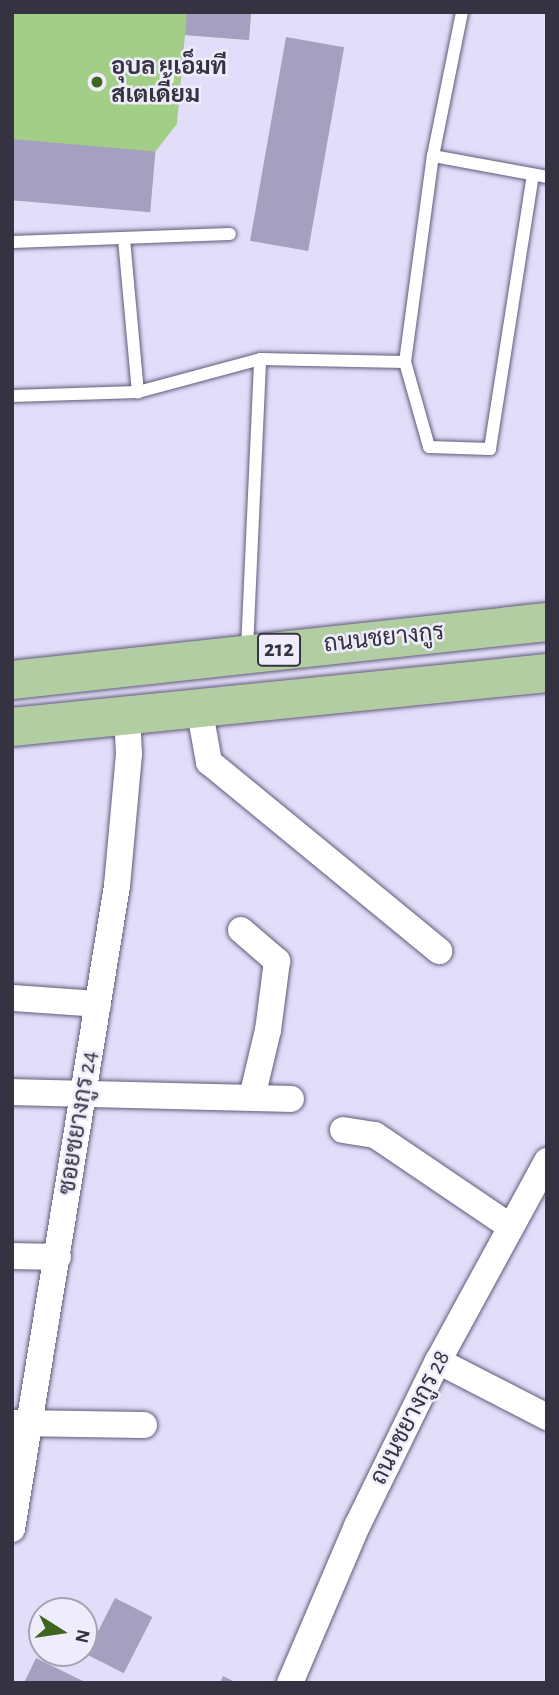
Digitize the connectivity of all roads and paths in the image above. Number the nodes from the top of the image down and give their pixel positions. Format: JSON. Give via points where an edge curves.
{"nodes":[{"id":1,"x":463,"y":12,"type":"edge"},
{"id":2,"x":433,"y":156,"type":"junction"},
{"id":3,"x":533,"y":175,"type":"junction"},
{"id":4,"x":547,"y":177,"type":"edge"},
{"id":5,"x":230,"y":234,"type":"dead end"},
{"id":6,"x":124,"y":239,"type":"junction"},
{"id":7,"x":12,"y":242,"type":"edge"},
{"id":8,"x":260,"y":359,"type":"junction"},
{"id":9,"x":405,"y":362,"type":"junction"},
{"id":10,"x":138,"y":392,"type":"junction"},
{"id":11,"x":12,"y":396,"type":"edge"},
{"id":12,"x":547,"y":622,"type":"edge"},
{"id":13,"x":247,"y":653,"type":"junction"},
{"id":14,"x":547,"y":673,"type":"edge"},
{"id":15,"x":12,"y":680,"type":"edge"},
{"id":16,"x":199,"y":707,"type":"junction"},
{"id":17,"x":127,"y":715,"type":"junction"},
{"id":18,"x":12,"y":727,"type":"edge"},
{"id":19,"x":241,"y":930,"type":"dead end"},
{"id":20,"x":439,"y":951,"type":"dead end"},
{"id":21,"x":12,"y":998,"type":"edge"},
{"id":22,"x":98,"y":1004,"type":"junction"},
{"id":23,"x":12,"y":1092,"type":"edge"},
{"id":24,"x":84,"y":1094,"type":"junction"},
{"id":25,"x":252,"y":1097,"type":"junction"},
{"id":26,"x":291,"y":1099,"type":"dead end"},
{"id":27,"x":343,"y":1130,"type":"dead end"},
{"id":28,"x":547,"y":1161,"type":"edge"},
{"id":29,"x":511,"y":1227,"type":"junction"},
{"id":30,"x":12,"y":1256,"type":"edge"},
{"id":31,"x":58,"y":1256,"type":"junction"},
{"id":32,"x":438,"y":1361,"type":"junction"},
{"id":33,"x":547,"y":1417,"type":"edge"},
{"id":34,"x":21,"y":1423,"type":"edge"},
{"id":35,"x":144,"y":1425,"type":"dead end"},
{"id":36,"x":12,"y":1529,"type":"edge"},
{"id":37,"x":290,"y":1683,"type":"edge"}],
"edges":[{"from":1,"to":2,"type":"lane"},
{"from":2,"to":3,"type":"lane"},
{"from":2,"to":9,"type":"lane"},
{"from":3,"to":4,"type":"lane"},
{"from":3,"to":9,"type":"lane","via":[[490,449],[429,447]]},
{"from":5,"to":6,"type":"lane"},
{"from":6,"to":7,"type":"lane"},
{"from":6,"to":10,"type":"lane"},
{"from":8,"to":9,"type":"lane"},
{"from":8,"to":10,"type":"lane"},
{"from":8,"to":13,"type":"lane"},
{"from":10,"to":11,"type":"lane"},
{"from":12,"to":13,"type":"main road","name":"ถนนชยางกูร","number":"212"},
{"from":13,"to":15,"type":"main road","name":"ถนนชยางกูร","number":"212"},
{"from":14,"to":16,"type":"main road","name":"ถนนชยางกูร","number":"212"},
{"from":16,"to":17,"type":"main road","name":"ถนนชยางกูร","number":"212"},
{"from":16,"to":20,"type":"street","via":[[209,762]]},
{"from":17,"to":18,"type":"main road","name":"ถนนชยางกูร","number":"212"},
{"from":17,"to":22,"type":"street","name":"ซอยชยางกูร 24","via":[[129,754],[117,886]]},
{"from":19,"to":25,"type":"street","via":[[276,961],[268,1031]]},
{"from":21,"to":22,"type":"street"},
{"from":22,"to":24,"type":"street","name":"ซอยชยางกูร 24"},
{"from":23,"to":24,"type":"street"},
{"from":24,"to":25,"type":"street"},
{"from":24,"to":31,"type":"street","name":"ซอยชยางกูร 24"},
{"from":25,"to":26,"type":"street"},
{"from":27,"to":29,"type":"street","via":[[375,1135]]},
{"from":28,"to":29,"type":"street","name":"ถนนชยางกูร 28"},
{"from":29,"to":32,"type":"street","name":"ถนนชยางกูร 28"},
{"from":30,"to":31,"type":"street"},
{"from":31,"to":34,"type":"street","name":"ซอยชยางกูร 24"},
{"from":32,"to":33,"type":"street"},
{"from":32,"to":37,"type":"street","name":"ถนนชยางกูร 28","via":[[357,1526]]},
{"from":34,"to":35,"type":"street"},
{"from":34,"to":36,"type":"street","name":"ซอยชยางกูร 24"}]}
